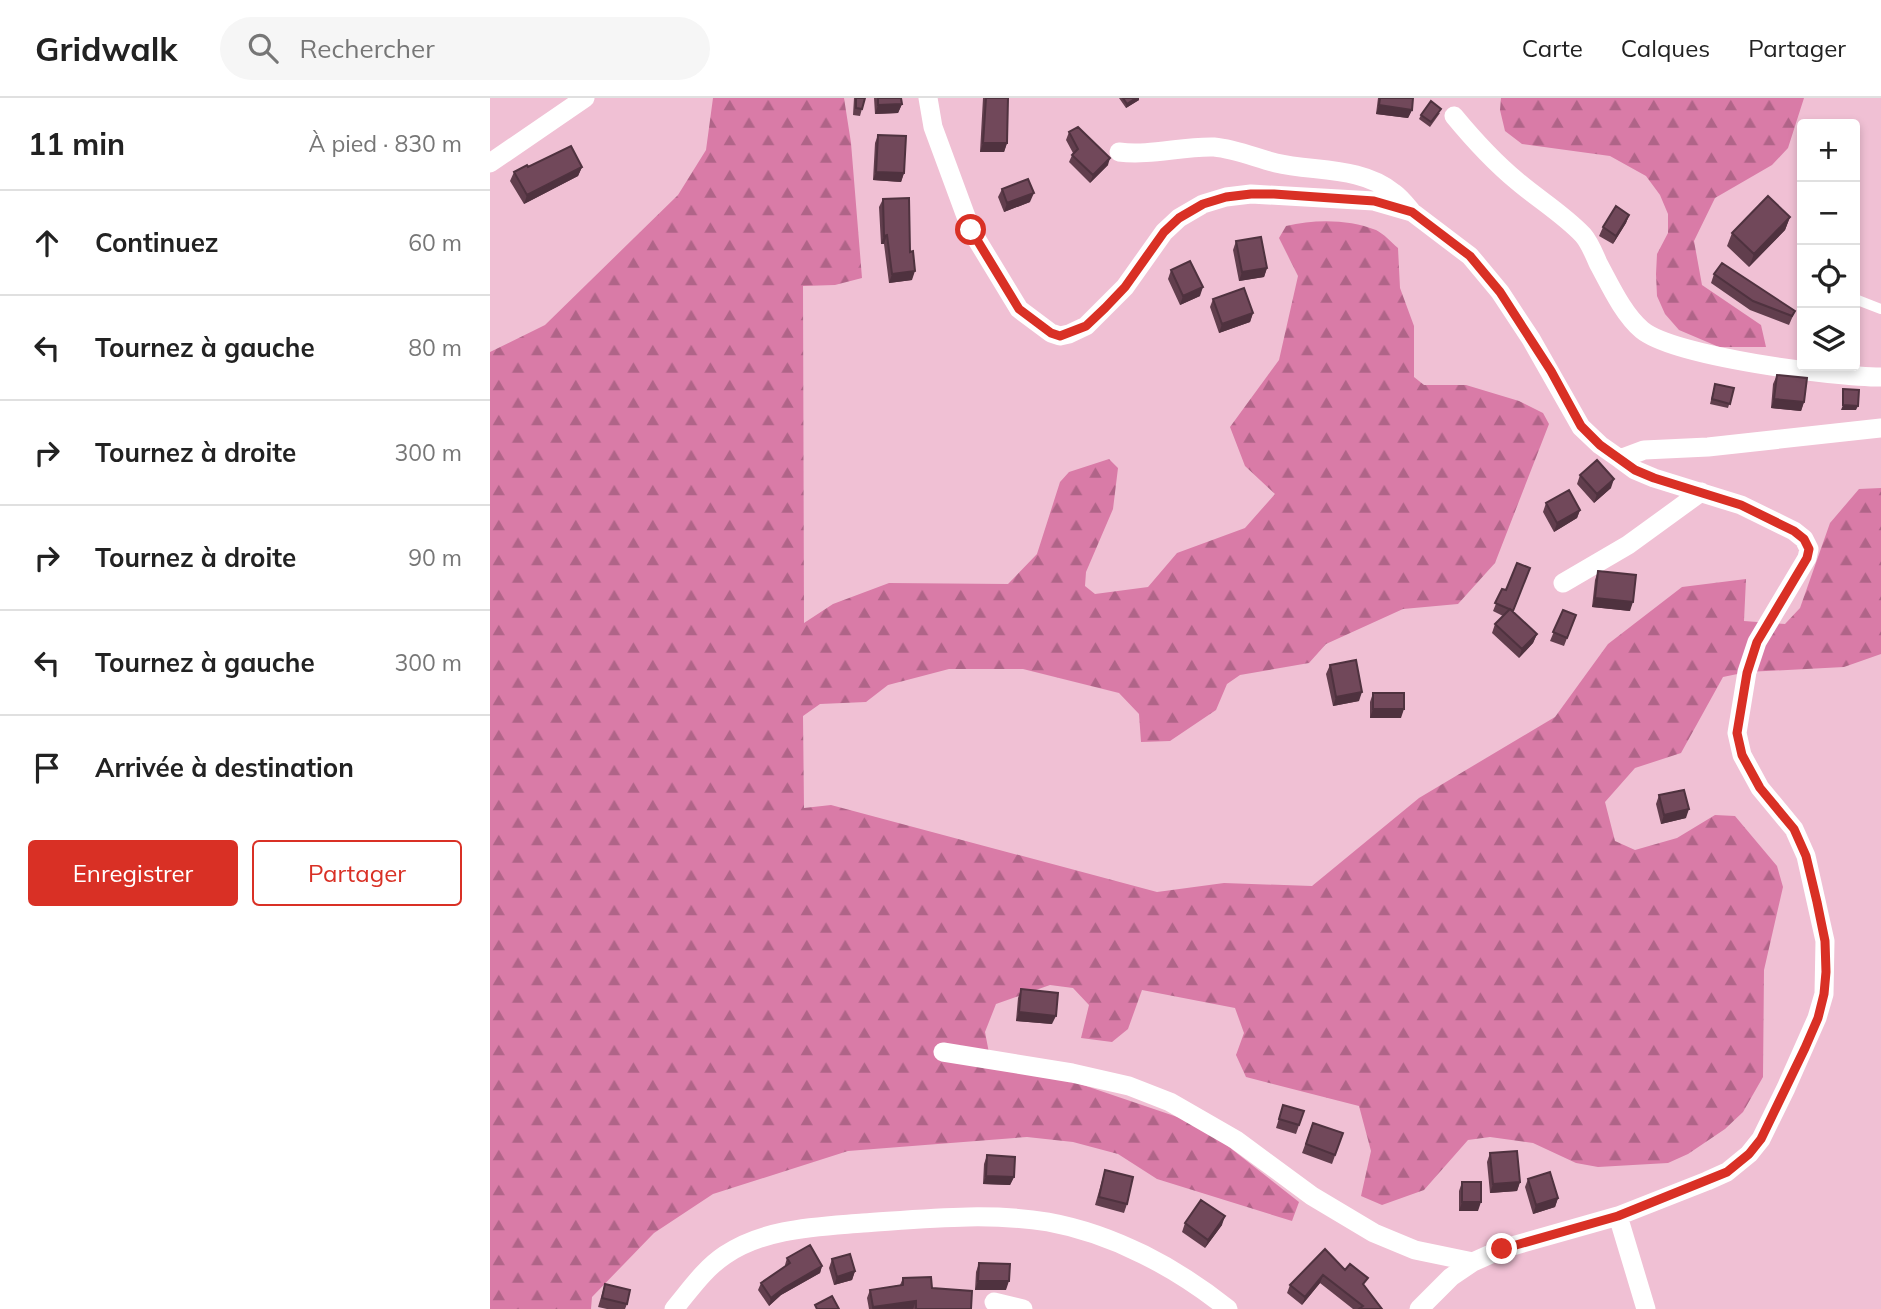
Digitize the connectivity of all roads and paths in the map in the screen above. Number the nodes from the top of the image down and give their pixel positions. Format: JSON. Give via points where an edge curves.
{"nodes":[{"id":1,"x":585,"y":98,"type":"edge"},
{"id":2,"x":928,"y":98,"type":"edge"},
{"id":3,"x":1454,"y":116,"type":"dead end"},
{"id":4,"x":1119,"y":152,"type":"dead end"},
{"id":5,"x":490,"y":163,"type":"edge"},
{"id":6,"x":1412,"y":212,"type":"junction"},
{"id":7,"x":1860,"y":301,"type":"edge"},
{"id":8,"x":1881,"y":309,"type":"edge"},
{"id":9,"x":1881,"y":377,"type":"edge"},
{"id":10,"x":1881,"y":428,"type":"edge"},
{"id":11,"x":1620,"y":459,"type":"junction"},
{"id":12,"x":1701,"y":492,"type":"junction"},
{"id":13,"x":1563,"y":583,"type":"dead end"},
{"id":14,"x":943,"y":1052,"type":"dead end"},
{"id":15,"x":1618,"y":1216,"type":"junction"},
{"id":16,"x":1473,"y":1262,"type":"junction"},
{"id":17,"x":994,"y":1301,"type":"dead end"},
{"id":18,"x":674,"y":1309,"type":"edge"},
{"id":19,"x":1023,"y":1309,"type":"edge"},
{"id":20,"x":1228,"y":1309,"type":"edge"},
{"id":21,"x":1419,"y":1309,"type":"edge"},
{"id":22,"x":1646,"y":1309,"type":"edge"}],
"edges":[{"from":1,"to":5,"type":"street"},
{"from":2,"to":6,"type":"street","via":[[933,127],[971,230],[1019,309],[1060,336],[1096,317],[1125,287],[1164,232],[1203,204],[1226,197],[1274,194],[1374,201]]},
{"from":3,"to":9,"type":"street","via":[[1516,180],[1586,238],[1642,330],[1712,355]]},
{"from":4,"to":6,"type":"street","via":[[1217,147],[1277,163],[1346,172],[1394,192]]},
{"from":6,"to":11,"type":"street","via":[[1478,265],[1531,339],[1581,426]]},
{"from":7,"to":8,"type":"lane"},
{"from":10,"to":11,"type":"street","via":[[1644,450]]},
{"from":11,"to":12,"type":"street","via":[[1654,478]]},
{"from":12,"to":13,"type":"street","via":[[1628,545]]},
{"from":12,"to":15,"type":"street","via":[[1794,531],[1809,549],[1757,642],[1737,733],[1742,755],[1760,788],[1794,829],[1806,856],[1825,941],[1824,994],[1786,1088],[1749,1154],[1727,1172]]},
{"from":14,"to":16,"type":"street","via":[[1072,1073],[1150,1094],[1236,1140],[1311,1196],[1374,1233],[1415,1250]]},
{"from":15,"to":16,"type":"street","via":[[1502,1249]]},
{"from":15,"to":22,"type":"street"},
{"from":16,"to":21,"type":"street"},
{"from":17,"to":19,"type":"street"},
{"from":18,"to":20,"type":"street","via":[[704,1272],[750,1241],[814,1227],[966,1217],[1047,1222],[1096,1236],[1165,1266]]}]}
